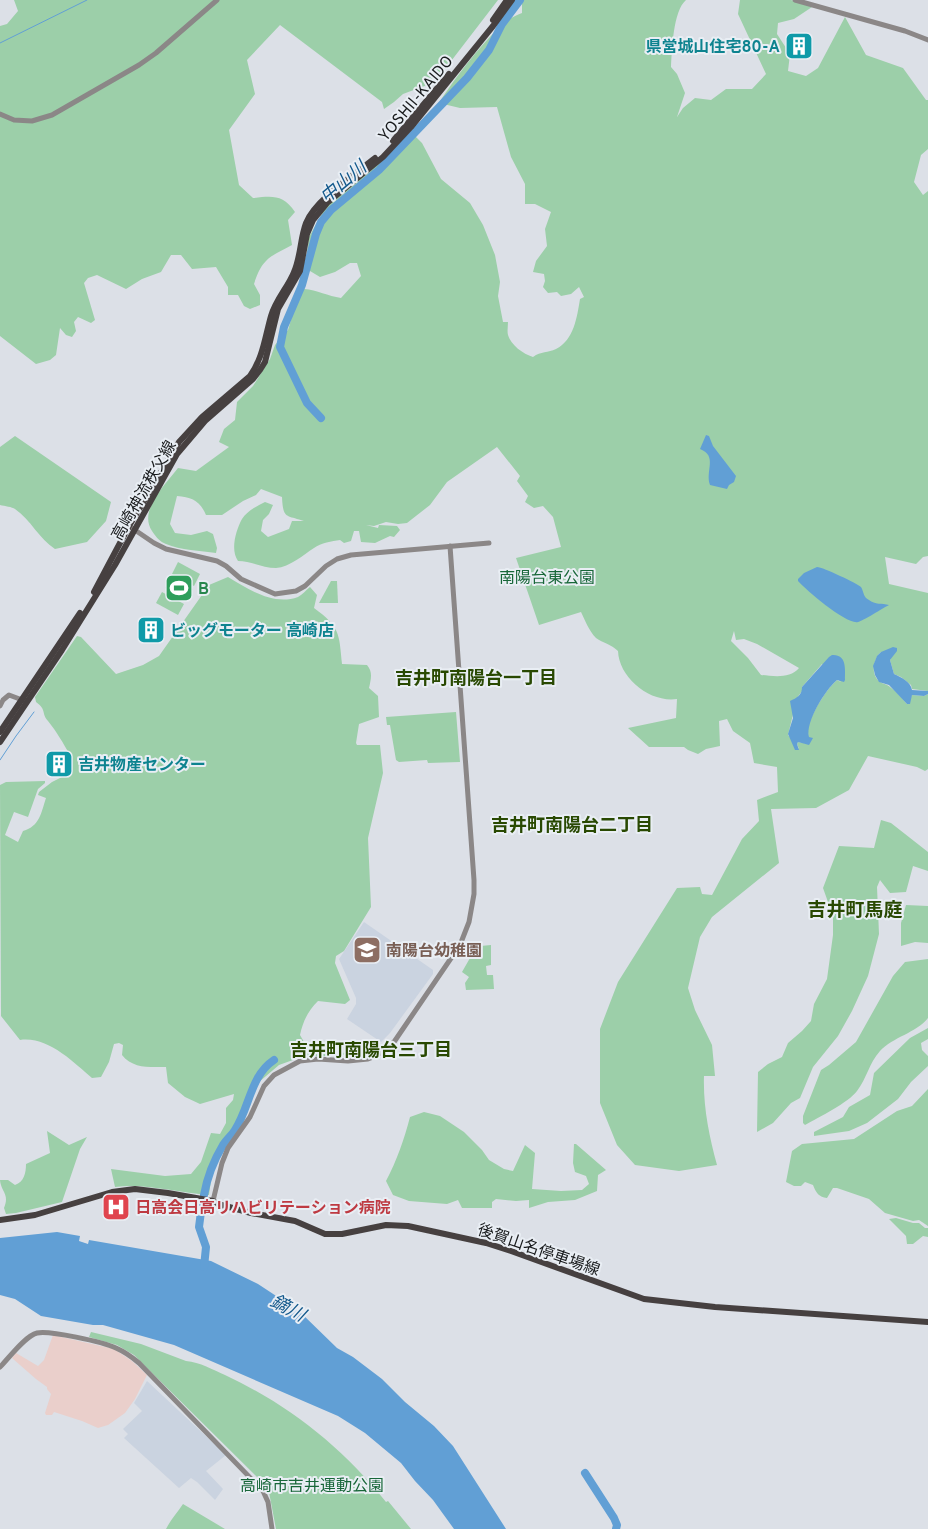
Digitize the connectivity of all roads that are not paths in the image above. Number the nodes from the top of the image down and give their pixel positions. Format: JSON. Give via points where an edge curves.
{"nodes":[{"id":1,"x":217,"y":0,"type":"edge"},
{"id":2,"x":506,"y":0,"type":"edge"},
{"id":3,"x":512,"y":0,"type":"edge"},
{"id":4,"x":795,"y":0,"type":"edge"},
{"id":5,"x":820,"y":0,"type":"edge"},
{"id":6,"x":820,"y":7,"type":"junction"},
{"id":7,"x":928,"y":40,"type":"edge"},
{"id":8,"x":0,"y":114,"type":"edge"},
{"id":9,"x":326,"y":201,"type":"junction"},
{"id":10,"x":132,"y":528,"type":"junction"},
{"id":11,"x":490,"y":543,"type":"dead end"},
{"id":12,"x":450,"y":546,"type":"junction"},
{"id":13,"x":25,"y":700,"type":"junction"},
{"id":14,"x":0,"y":706,"type":"edge"},
{"id":15,"x":0,"y":732,"type":"edge"},
{"id":16,"x":0,"y":742,"type":"edge"},
{"id":17,"x":213,"y":1201,"type":"junction"},
{"id":18,"x":0,"y":1220,"type":"edge"},
{"id":19,"x":928,"y":1322,"type":"edge"},
{"id":20,"x":0,"y":1367,"type":"edge"},
{"id":21,"x":272,"y":1529,"type":"edge"}],
"edges":[{"from":1,"to":8,"type":"street","via":[[145,61],[52,115],[32,121],[14,120]]},
{"from":2,"to":9,"type":"main road","name":"YOSHII-KAIDO","via":[[394,140]]},
{"from":3,"to":9,"type":"main road","name":"YOSHII-KAIDO","via":[[396,143]]},
{"from":4,"to":6,"type":"street"},
{"from":5,"to":6,"type":"street"},
{"from":6,"to":7,"type":"street"},
{"from":9,"to":10,"type":"main road","name":"高崎神流秩父線","via":[[315,208],[306,224],[295,270],[271,314],[256,368],[202,417],[180,442]]},
{"from":10,"to":12,"type":"street","via":[[166,549],[217,561],[241,579],[275,594],[296,591],[305,586],[337,559]]},
{"from":10,"to":13,"type":"main road","name":"高崎神流秩父線"},
{"from":11,"to":12,"type":"street"},
{"from":12,"to":17,"type":"street","via":[[474,880],[469,922],[460,945],[412,1019],[383,1051],[359,1060],[300,1061],[274,1075],[264,1086],[250,1117],[228,1148]]},
{"from":13,"to":14,"type":"street","via":[[9,695]]},
{"from":13,"to":15,"type":"main road","name":"高崎神流秩父線"},
{"from":13,"to":16,"type":"main road","name":"高崎神流秩父線"},
{"from":17,"to":18,"type":"main road","name":"後賀山名停車場線","via":[[135,1190],[112,1192],[35,1215]]},
{"from":17,"to":19,"type":"main road","name":"後賀山名停車場線","via":[[251,1213],[285,1218],[325,1234],[386,1225],[450,1235],[511,1251],[644,1299]]},
{"from":20,"to":21,"type":"street","via":[[26,1339],[36,1333],[48,1332],[100,1343],[124,1352],[139,1363],[264,1491]]}]}
